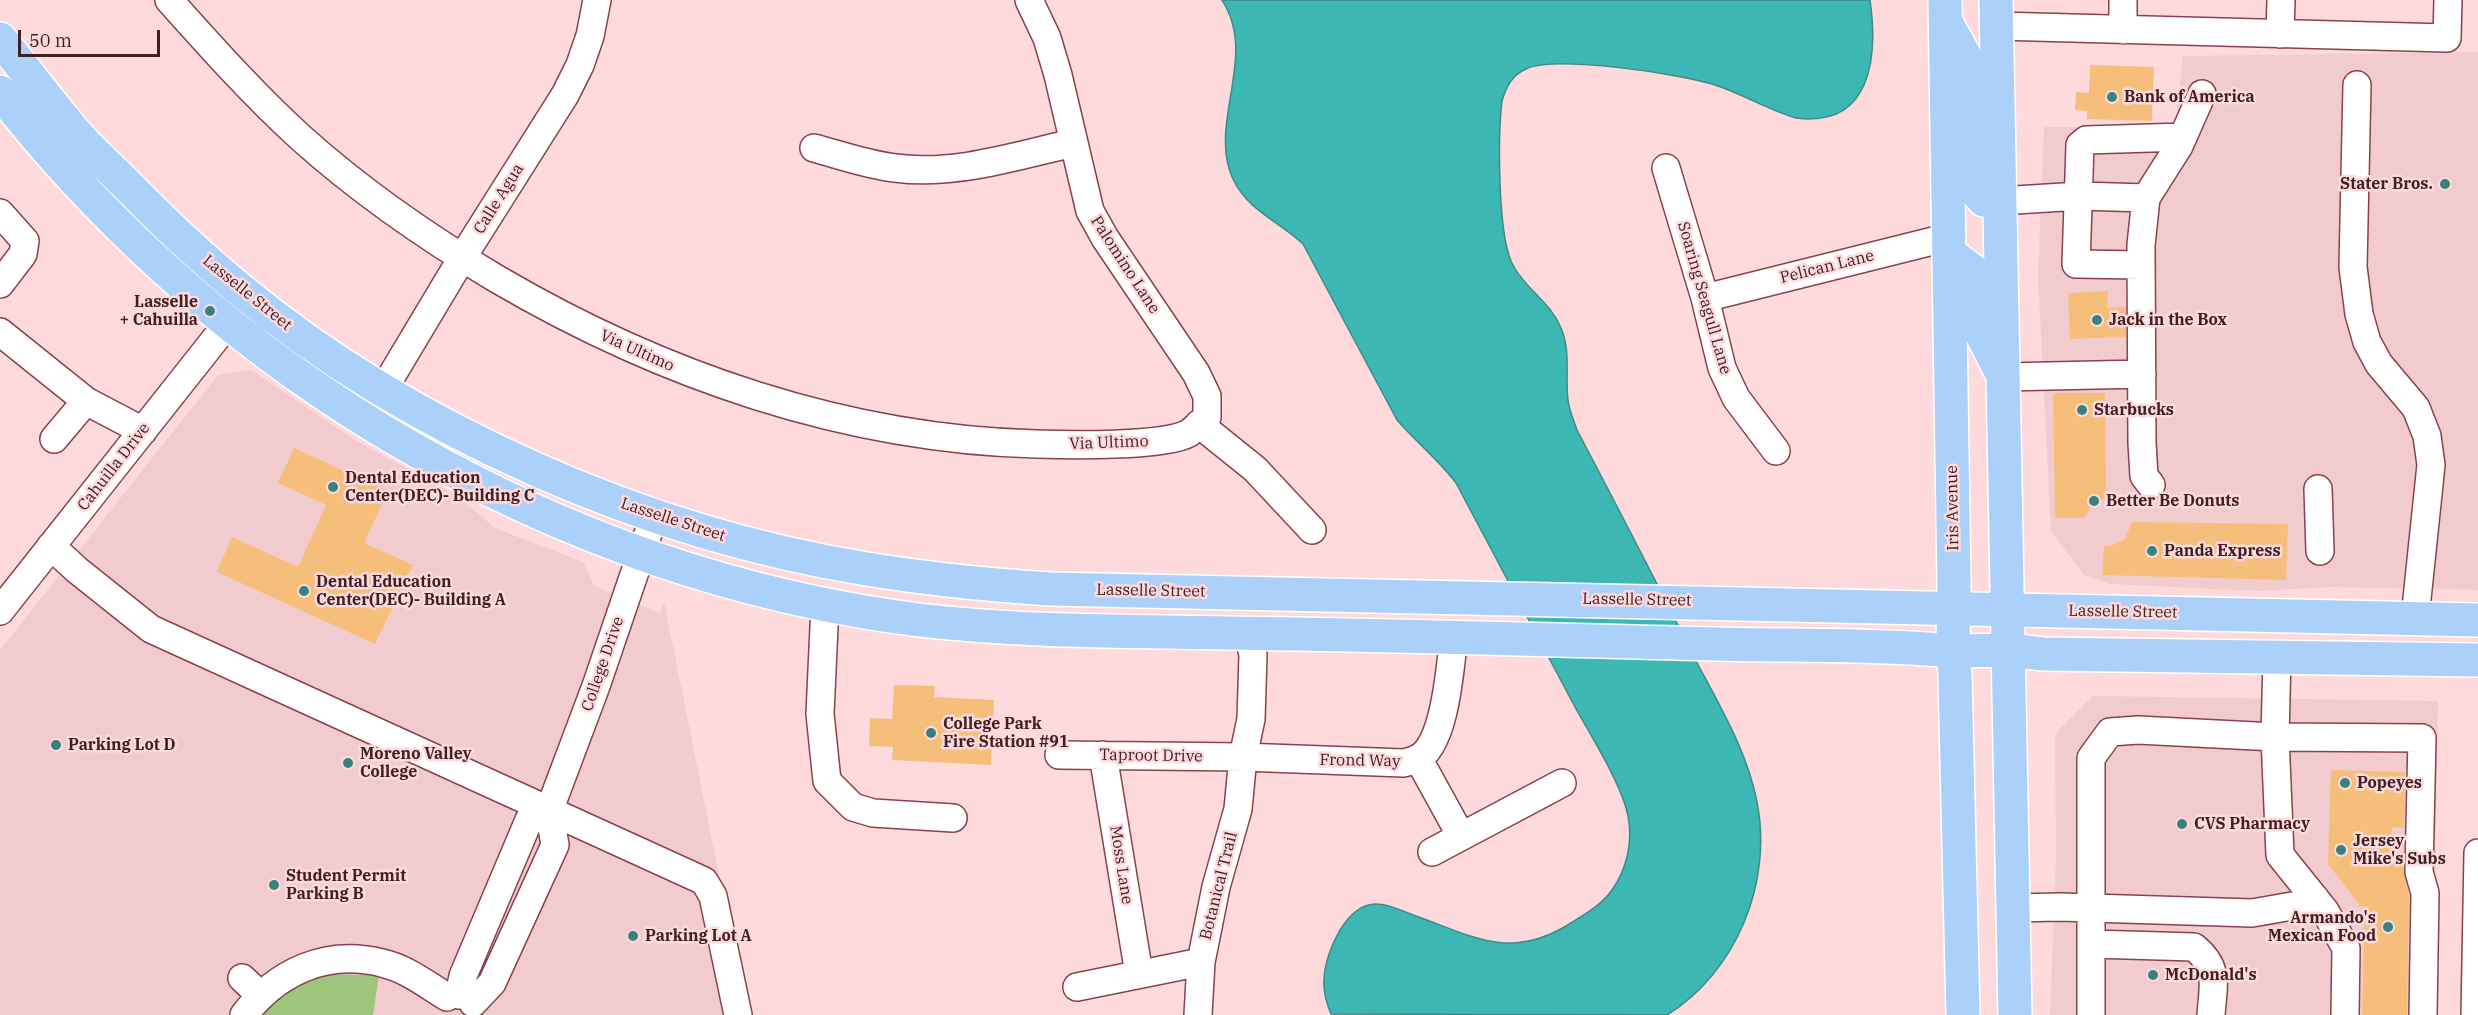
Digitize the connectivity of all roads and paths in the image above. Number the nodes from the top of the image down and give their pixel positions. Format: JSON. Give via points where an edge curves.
{"nodes":[{"id":1,"x":169,"y":0,"type":"edge"},
{"id":2,"x":597,"y":0,"type":"edge"},
{"id":3,"x":1029,"y":0,"type":"edge"},
{"id":4,"x":2122,"y":0,"type":"edge"},
{"id":5,"x":2281,"y":0,"type":"edge"},
{"id":6,"x":2448,"y":0,"type":"edge"},
{"id":7,"x":1945,"y":10,"type":"edge"},
{"id":8,"x":1993,"y":12,"type":"edge"},
{"id":9,"x":2123,"y":30,"type":"junction"},
{"id":10,"x":2280,"y":34,"type":"junction"},
{"id":11,"x":0,"y":39,"type":"edge"},
{"id":12,"x":2357,"y":85,"type":"dead end"},
{"id":13,"x":0,"y":92,"type":"edge"},
{"id":14,"x":2202,"y":94,"type":"dead end"},
{"id":15,"x":2182,"y":137,"type":"junction"},
{"id":16,"x":1073,"y":143,"type":"junction"},
{"id":17,"x":814,"y":148,"type":"dead end"},
{"id":18,"x":1666,"y":168,"type":"dead end"},
{"id":19,"x":2080,"y":196,"type":"junction"},
{"id":20,"x":2146,"y":198,"type":"junction"},
{"id":21,"x":1999,"y":201,"type":"junction"},
{"id":22,"x":0,"y":213,"type":"edge"},
{"id":23,"x":1949,"y":245,"type":"junction"},
{"id":24,"x":462,"y":258,"type":"junction"},
{"id":25,"x":2141,"y":265,"type":"junction"},
{"id":26,"x":0,"y":284,"type":"edge"},
{"id":27,"x":1705,"y":298,"type":"junction"},
{"id":28,"x":228,"y":323,"type":"junction"},
{"id":29,"x":0,"y":332,"type":"edge"},
{"id":30,"x":2142,"y":375,"type":"junction"},
{"id":31,"x":2004,"y":377,"type":"junction"},
{"id":32,"x":382,"y":390,"type":"junction"},
{"id":33,"x":86,"y":401,"type":"junction"},
{"id":34,"x":1203,"y":420,"type":"junction"},
{"id":35,"x":143,"y":431,"type":"junction"},
{"id":36,"x":54,"y":439,"type":"dead end"},
{"id":37,"x":1776,"y":451,"type":"dead end"},
{"id":38,"x":2151,"y":485,"type":"dead end"},
{"id":39,"x":2318,"y":489,"type":"dead end"},
{"id":40,"x":654,"y":516,"type":"junction"},
{"id":41,"x":1312,"y":530,"type":"dead end"},
{"id":42,"x":51,"y":546,"type":"junction"},
{"id":43,"x":2320,"y":550,"type":"dead end"},
{"id":44,"x":642,"y":554,"type":"junction"},
{"id":45,"x":1479,"y":597,"type":"junction"},
{"id":46,"x":825,"y":605,"type":"junction"},
{"id":47,"x":1954,"y":609,"type":"junction"},
{"id":48,"x":2007,"y":609,"type":"junction"},
{"id":49,"x":0,"y":611,"type":"edge"},
{"id":50,"x":2415,"y":618,"type":"junction"},
{"id":51,"x":2478,"y":620,"type":"edge"},
{"id":52,"x":1248,"y":633,"type":"junction"},
{"id":53,"x":1454,"y":636,"type":"junction"},
{"id":54,"x":2009,"y":650,"type":"junction"},
{"id":55,"x":1953,"y":651,"type":"junction"},
{"id":56,"x":2277,"y":657,"type":"junction"},
{"id":57,"x":2478,"y":660,"type":"edge"},
{"id":58,"x":2276,"y":737,"type":"junction"},
{"id":59,"x":1059,"y":754,"type":"dead end"},
{"id":60,"x":1103,"y":755,"type":"junction"},
{"id":61,"x":1244,"y":757,"type":"junction"},
{"id":62,"x":1418,"y":758,"type":"junction"},
{"id":63,"x":1562,"y":783,"type":"dead end"},
{"id":64,"x":549,"y":811,"type":"junction"},
{"id":65,"x":953,"y":818,"type":"dead end"},
{"id":66,"x":1461,"y":836,"type":"junction"},
{"id":67,"x":1432,"y":852,"type":"dead end"},
{"id":68,"x":2478,"y":853,"type":"edge"},
{"id":69,"x":2315,"y":898,"type":"junction"},
{"id":70,"x":2013,"y":908,"type":"junction"},
{"id":71,"x":2092,"y":908,"type":"junction"},
{"id":72,"x":2092,"y":944,"type":"junction"},
{"id":73,"x":2477,"y":949,"type":"edge"},
{"id":74,"x":1201,"y":962,"type":"junction"},
{"id":75,"x":1139,"y":974,"type":"junction"},
{"id":76,"x":1077,"y":987,"type":"dead end"},
{"id":77,"x":249,"y":996,"type":"edge"},
{"id":78,"x":458,"y":1005,"type":"edge"},
{"id":79,"x":738,"y":1015,"type":"edge"},
{"id":80,"x":1198,"y":1015,"type":"edge"},
{"id":81,"x":1963,"y":1015,"type":"edge"},
{"id":82,"x":2015,"y":1015,"type":"edge"},
{"id":83,"x":2091,"y":1015,"type":"edge"},
{"id":84,"x":2211,"y":1015,"type":"edge"},
{"id":85,"x":2345,"y":1015,"type":"edge"},
{"id":86,"x":2423,"y":1015,"type":"edge"},
{"id":87,"x":2475,"y":1015,"type":"edge"}],
"edges":[{"from":1,"to":24,"type":"street","name":"Via Ultimo","via":[[301,138],[362,188]]},
{"from":2,"to":24,"type":"street","name":"Calle Agua","via":[[583,56],[565,95]]},
{"from":3,"to":16,"type":"street","name":"Palomino Lane","via":[[1047,39]]},
{"from":4,"to":9,"type":"street"},
{"from":5,"to":10,"type":"street"},
{"from":6,"to":10,"type":"street","via":[[2447,38]]},
{"from":7,"to":21,"type":"main road","via":[[1971,67],[1972,173],[1976,191],[1984,200]]},
{"from":7,"to":23,"type":"main road","name":"Iris Avenue"},
{"from":8,"to":9,"type":"street"},
{"from":8,"to":21,"type":"main road"},
{"from":9,"to":10,"type":"street"},
{"from":11,"to":32,"type":"main road","name":"Lasselle Street","via":[[79,137],[173,231],[238,289],[304,339]]},
{"from":12,"to":50,"type":"street","via":[[2353,267],[2359,314],[2379,364],[2416,408],[2427,436],[2431,465]]},
{"from":13,"to":28,"type":"main road","name":"Lasselle Street","via":[[102,212]]},
{"from":14,"to":15,"type":"street"},
{"from":15,"to":19,"type":"street","via":[[2086,140],[2080,146]]},
{"from":15,"to":20,"type":"street"},
{"from":16,"to":17,"type":"street","via":[[965,167],[929,170],[895,168]]},
{"from":16,"to":34,"type":"street","name":"Palomino Lane","via":[[1090,211],[1207,396]]},
{"from":18,"to":27,"type":"street","name":"Soaring Seagull Lane"},
{"from":19,"to":20,"type":"street"},
{"from":19,"to":21,"type":"street"},
{"from":19,"to":25,"type":"street","via":[[2076,264]]},
{"from":20,"to":25,"type":"street"},
{"from":21,"to":31,"type":"main road"},
{"from":22,"to":26,"type":"street","via":[[25,241],[25,249]]},
{"from":23,"to":27,"type":"street","name":"Pelican Lane"},
{"from":23,"to":31,"type":"main road","via":[[1973,271],[1975,321]]},
{"from":23,"to":47,"type":"main road","name":"Iris Avenue"},
{"from":24,"to":32,"type":"street","name":"Calle Agua"},
{"from":24,"to":34,"type":"street","name":"Via Ultimo","via":[[538,303],[643,355],[698,377],[834,417],[948,437],[1072,445],[1163,440],[1187,434]]},
{"from":25,"to":30,"type":"street"},
{"from":27,"to":37,"type":"street","name":"Soaring Seagull Lane","via":[[1722,368],[1736,398]]},
{"from":28,"to":32,"type":"main road","via":[[248,321],[347,391],[368,394]]},
{"from":28,"to":35,"type":"street","name":"Cahuilla Drive"},
{"from":28,"to":44,"type":"main road","name":"Lasselle Street","via":[[347,410],[421,454],[594,537]]},
{"from":29,"to":33,"type":"street"},
{"from":30,"to":31,"type":"street"},
{"from":30,"to":38,"type":"street","via":[[2144,476]]},
{"from":31,"to":48,"type":"main road"},
{"from":32,"to":40,"type":"main road","name":"Lasselle Street","via":[[510,457]]},
{"from":33,"to":35,"type":"street"},
{"from":33,"to":36,"type":"street"},
{"from":34,"to":41,"type":"street"},
{"from":35,"to":42,"type":"street","name":"Cahuilla Drive"},
{"from":39,"to":43,"type":"street"},
{"from":40,"to":44,"type":"street","name":"College Drive"},
{"from":40,"to":45,"type":"main road","name":"Lasselle Street","via":[[845,565],[988,585]]},
{"from":42,"to":49,"type":"street","name":"Cahuilla Drive"},
{"from":42,"to":64,"type":"street","via":[[151,629]]},
{"from":44,"to":46,"type":"main road","name":"Lasselle Street","via":[[680,568]]},
{"from":44,"to":64,"type":"street","name":"College Drive"},
{"from":45,"to":47,"type":"main road","name":"Lasselle Street"},
{"from":45,"to":52,"type":"main road","via":[[1451,612],[1434,615],[1265,612],[1254,619]]},
{"from":46,"to":52,"type":"main road","name":"Lasselle Street","via":[[922,620],[1021,629]]},
{"from":46,"to":65,"type":"street","via":[[820,714],[827,781],[853,807],[873,813]]},
{"from":47,"to":48,"type":"main road","name":"Lasselle Street"},
{"from":47,"to":55,"type":"main road","name":"Iris Avenue"},
{"from":48,"to":50,"type":"main road","name":"Lasselle Street"},
{"from":48,"to":54,"type":"main road"},
{"from":50,"to":51,"type":"main road","name":"Lasselle Street"},
{"from":50,"to":56,"type":"main road","via":[[2408,630],[2393,637],[2311,638],[2294,643]]},
{"from":52,"to":53,"type":"main road","name":"Lasselle Street"},
{"from":52,"to":61,"type":"street","name":"Botanical Trail","via":[[1253,655],[1251,719]]},
{"from":53,"to":55,"type":"main road","name":"Lasselle Street"},
{"from":53,"to":62,"type":"street","name":"Frond Way","via":[[1444,708],[1435,735]]},
{"from":54,"to":55,"type":"main road","name":"Lasselle Street"},
{"from":54,"to":56,"type":"main road","name":"Lasselle Street","via":[[2043,654]]},
{"from":54,"to":70,"type":"main road"},
{"from":55,"to":81,"type":"main road","name":"Iris Avenue"},
{"from":56,"to":57,"type":"main road","name":"Lasselle Street"},
{"from":56,"to":58,"type":"street"},
{"from":58,"to":69,"type":"street","via":[[2280,855]]},
{"from":58,"to":71,"type":"street","via":[[2110,732],[2091,758]]},
{"from":58,"to":86,"type":"street","via":[[2422,738],[2419,872],[2425,893]]},
{"from":59,"to":60,"type":"street","name":"Taproot Drive"},
{"from":60,"to":61,"type":"street","name":"Taproot Drive"},
{"from":60,"to":75,"type":"street","name":"Moss Lane"},
{"from":61,"to":62,"type":"street","name":"Frond Way","via":[[1403,763]]},
{"from":61,"to":74,"type":"street","name":"Botanical Trail","via":[[1238,809],[1216,887]]},
{"from":62,"to":66,"type":"street"},
{"from":63,"to":66,"type":"street"},
{"from":64,"to":78,"type":"street","via":[[529,820],[463,976]]},
{"from":64,"to":79,"type":"street","via":[[704,881],[713,896]]},
{"from":66,"to":67,"type":"street"},
{"from":68,"to":73,"type":"street"},
{"from":69,"to":71,"type":"street","via":[[2252,914]]},
{"from":69,"to":85,"type":"street","via":[[2346,948]]},
{"from":70,"to":71,"type":"street"},
{"from":70,"to":82,"type":"main road"},
{"from":71,"to":72,"type":"street"},
{"from":72,"to":83,"type":"street"},
{"from":72,"to":84,"type":"street","via":[[2194,947],[2213,969]]},
{"from":73,"to":87,"type":"street"},
{"from":74,"to":75,"type":"street"},
{"from":74,"to":80,"type":"street","name":"Botanical Trail"},
{"from":75,"to":76,"type":"street"},
{"from":77,"to":78,"type":"street","via":[[305,967],[331,960],[356,960],[382,963],[409,973]]}]}
